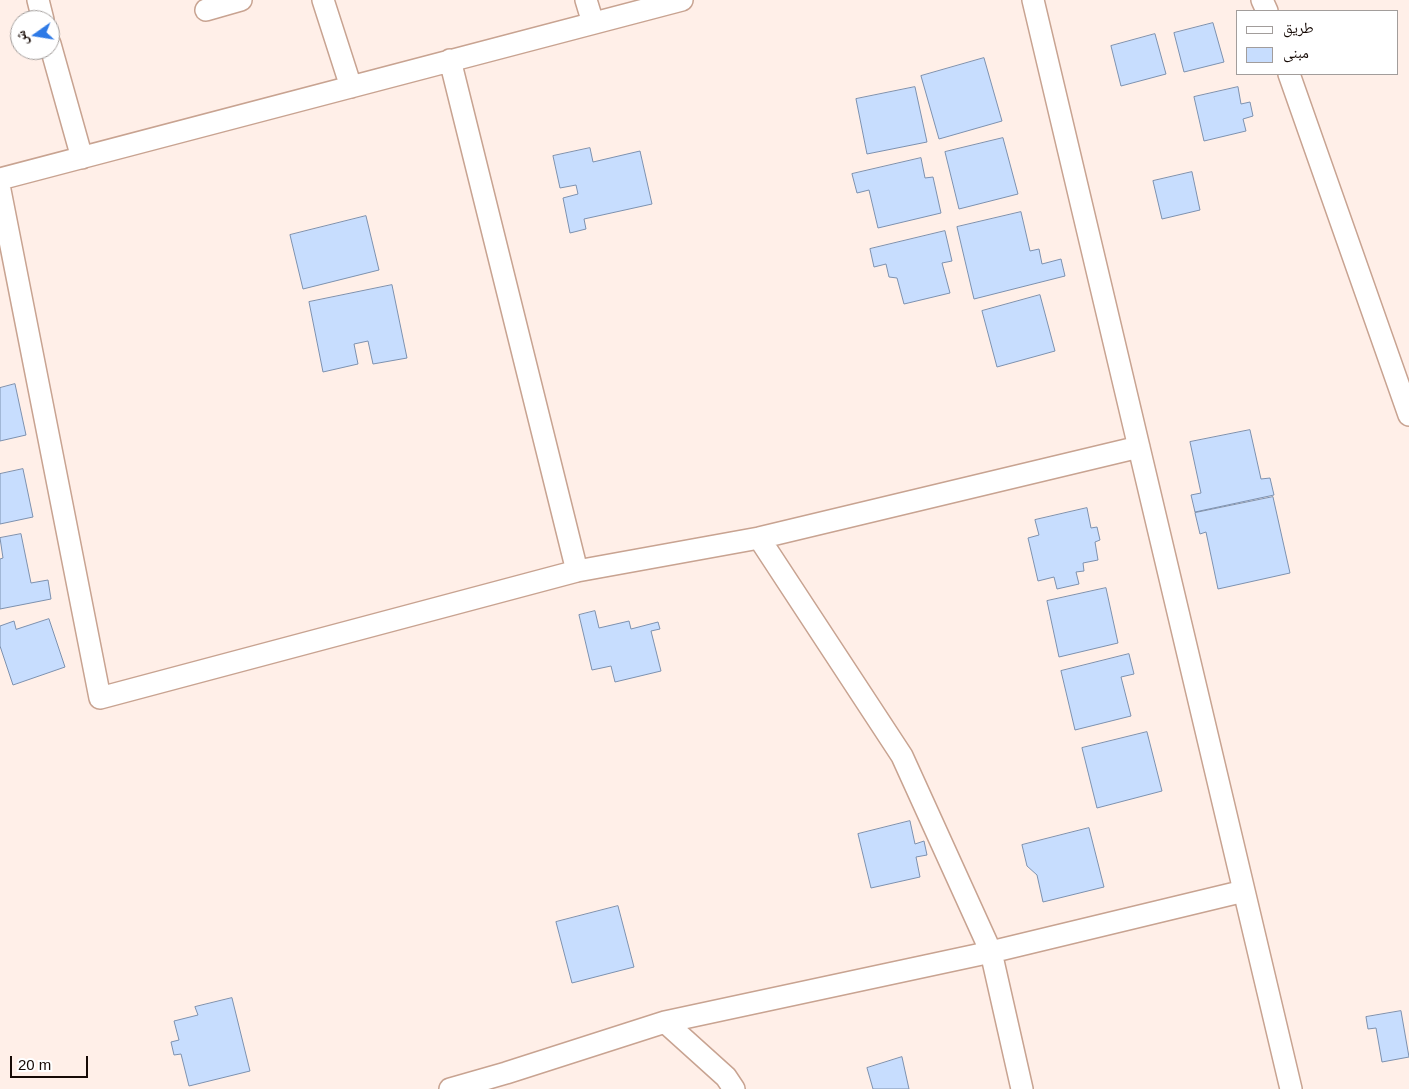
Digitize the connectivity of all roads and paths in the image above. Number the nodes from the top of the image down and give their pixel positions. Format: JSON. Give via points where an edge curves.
{"nodes":[{"id":1,"x":241,"y":0,"type":"edge"},
{"id":2,"x":323,"y":0,"type":"edge"},
{"id":3,"x":586,"y":0,"type":"edge"},
{"id":4,"x":682,"y":0,"type":"edge"},
{"id":5,"x":1033,"y":0,"type":"edge"},
{"id":6,"x":206,"y":10,"type":"dead end"},
{"id":7,"x":593,"y":23,"type":"junction"},
{"id":8,"x":54,"y":60,"type":"edge"},
{"id":9,"x":450,"y":60,"type":"junction"},
{"id":10,"x":1289,"y":75,"type":"edge"},
{"id":11,"x":351,"y":87,"type":"junction"},
{"id":12,"x":82,"y":158,"type":"junction"},
{"id":13,"x":0,"y":179,"type":"edge"},
{"id":14,"x":0,"y":190,"type":"edge"},
{"id":15,"x":1409,"y":415,"type":"edge"},
{"id":16,"x":1139,"y":447,"type":"junction"},
{"id":17,"x":759,"y":538,"type":"junction"},
{"id":18,"x":578,"y":572,"type":"junction"},
{"id":19,"x":1244,"y":891,"type":"junction"},
{"id":20,"x":990,"y":952,"type":"junction"},
{"id":21,"x":665,"y":1022,"type":"junction"},
{"id":22,"x":508,"y":1081,"type":"edge"},
{"id":23,"x":450,"y":1089,"type":"edge"},
{"id":24,"x":734,"y":1089,"type":"edge"},
{"id":25,"x":1022,"y":1089,"type":"edge"},
{"id":26,"x":1290,"y":1089,"type":"edge"}],
"edges":[{"from":1,"to":6,"type":"street"},
{"from":2,"to":11,"type":"street"},
{"from":3,"to":7,"type":"street"},
{"from":4,"to":7,"type":"street"},
{"from":5,"to":16,"type":"street"},
{"from":7,"to":9,"type":"street"},
{"from":8,"to":12,"type":"street"},
{"from":9,"to":11,"type":"street"},
{"from":9,"to":18,"type":"street"},
{"from":10,"to":15,"type":"street"},
{"from":11,"to":12,"type":"street"},
{"from":12,"to":13,"type":"street"},
{"from":14,"to":18,"type":"street","via":[[100,698]]},
{"from":16,"to":17,"type":"street"},
{"from":16,"to":19,"type":"street"},
{"from":17,"to":18,"type":"street"},
{"from":17,"to":20,"type":"street","via":[[902,756]]},
{"from":19,"to":20,"type":"street"},
{"from":19,"to":26,"type":"street"},
{"from":20,"to":21,"type":"street"},
{"from":20,"to":25,"type":"street"},
{"from":21,"to":22,"type":"street"},
{"from":21,"to":24,"type":"street","via":[[726,1077]]},
{"from":22,"to":23,"type":"street"}]}
